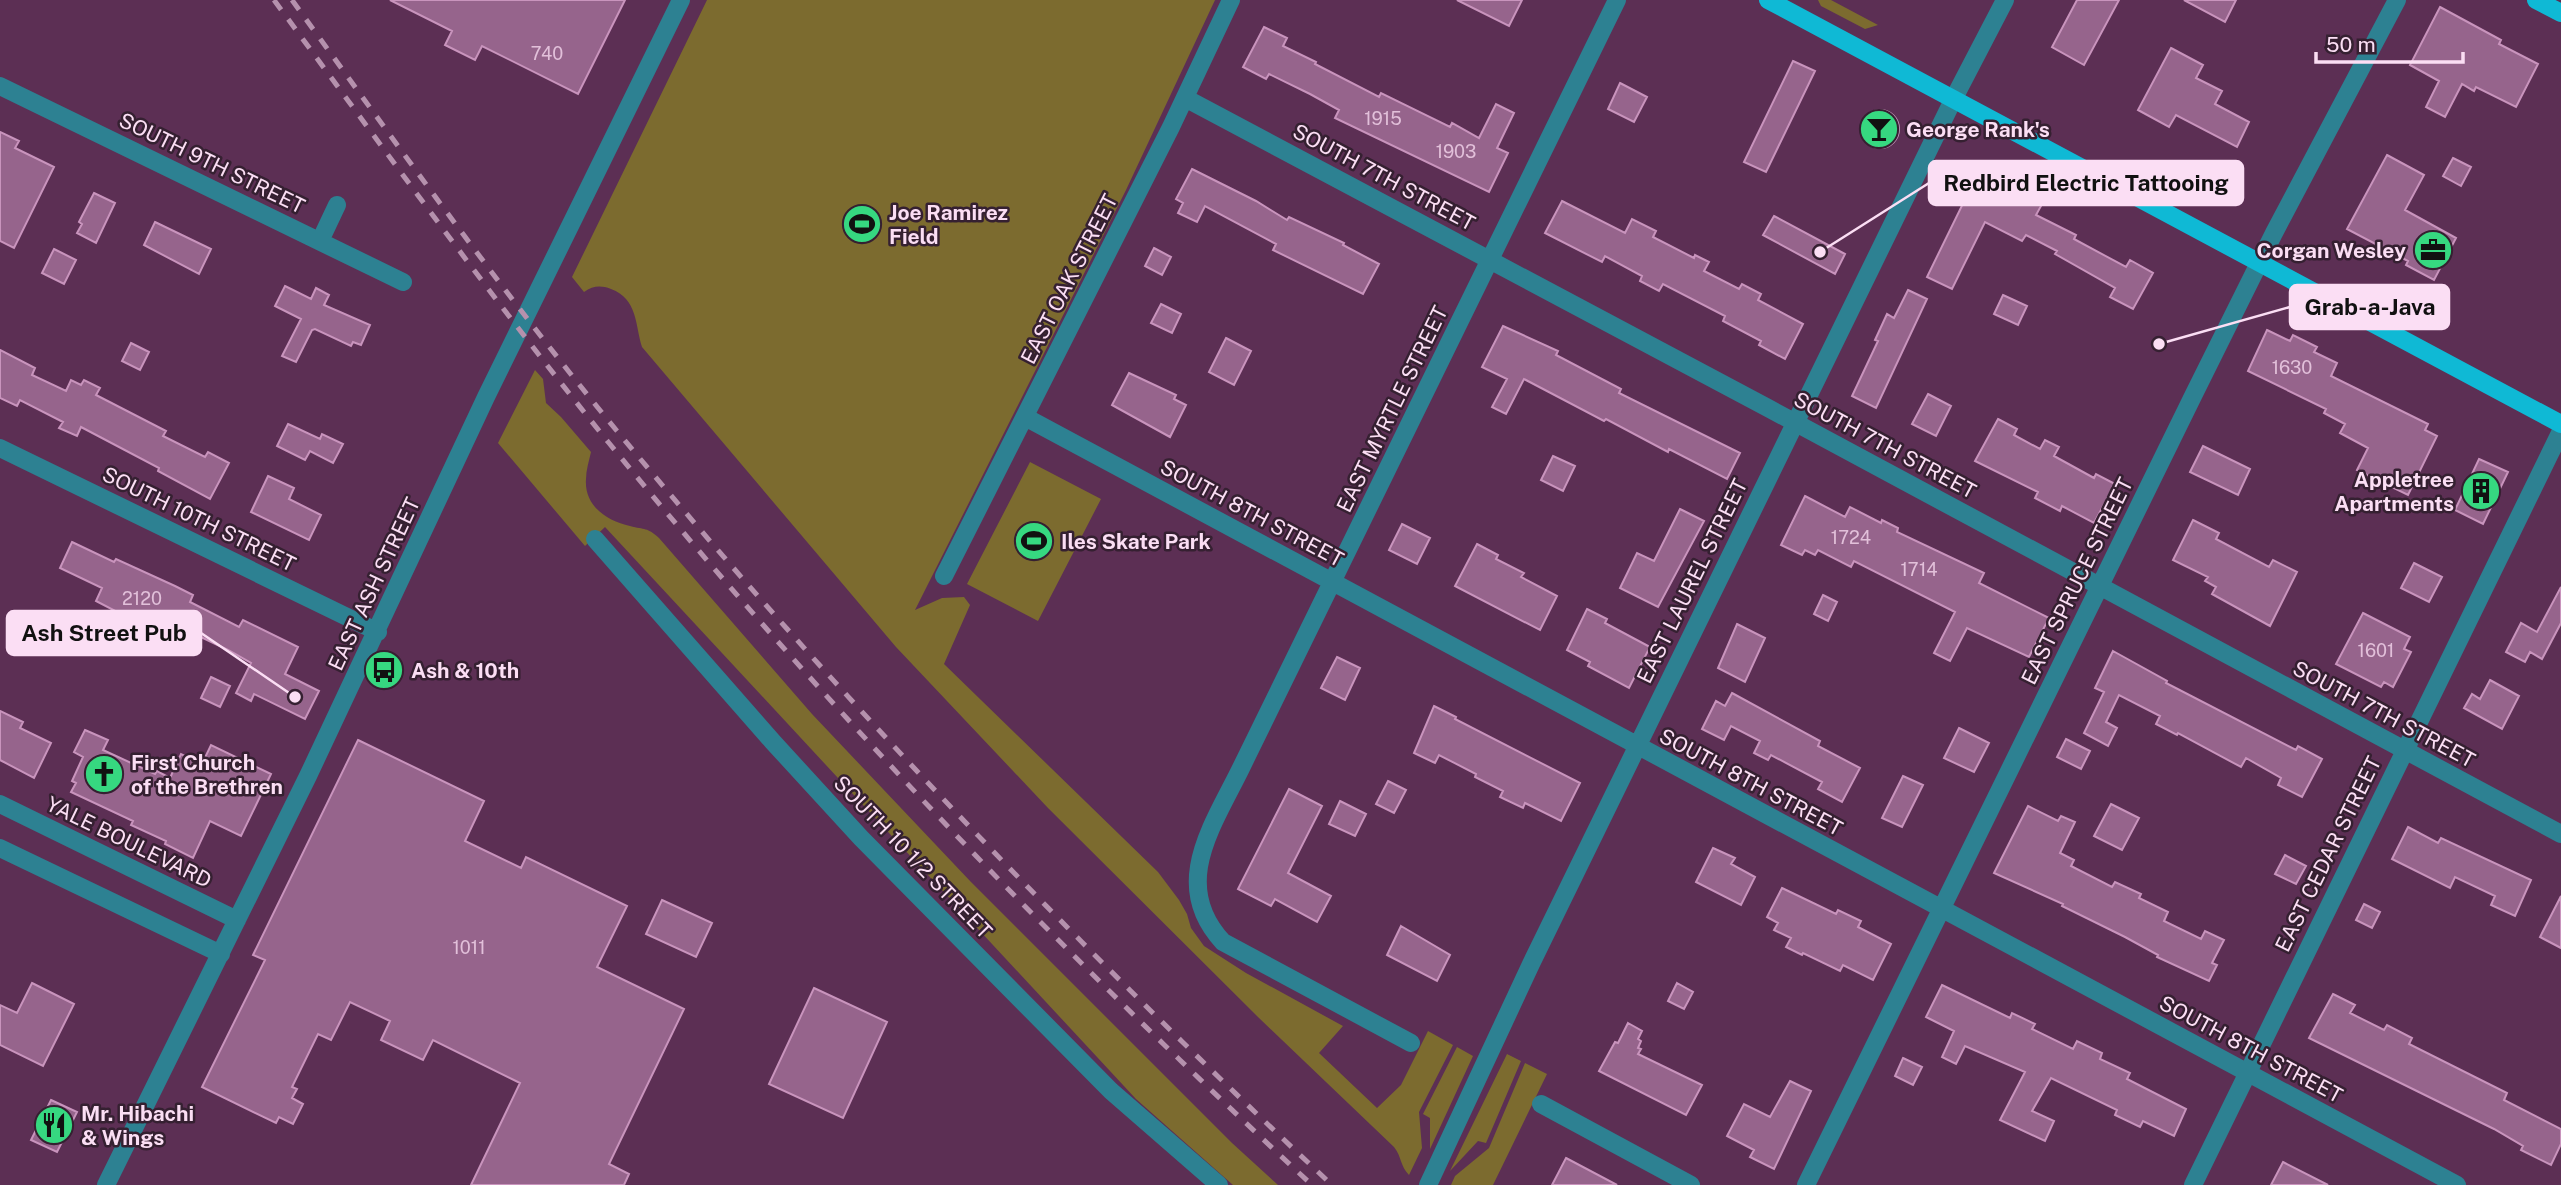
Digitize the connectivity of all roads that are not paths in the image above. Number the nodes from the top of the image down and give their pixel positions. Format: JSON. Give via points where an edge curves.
{"nodes":[{"id":1,"x":681,"y":0,"type":"edge"},
{"id":2,"x":1231,"y":0,"type":"edge"},
{"id":3,"x":1617,"y":0,"type":"edge"},
{"id":4,"x":1768,"y":0,"type":"edge"},
{"id":5,"x":2005,"y":0,"type":"edge"},
{"id":6,"x":2397,"y":0,"type":"edge"},
{"id":7,"x":2536,"y":0,"type":"edge"},
{"id":8,"x":2561,"y":13,"type":"edge"},
{"id":9,"x":0,"y":86,"type":"edge"},
{"id":10,"x":1185,"y":98,"type":"junction"},
{"id":11,"x":1953,"y":100,"type":"junction"},
{"id":12,"x":337,"y":205,"type":"dead end"},
{"id":13,"x":320,"y":241,"type":"junction"},
{"id":14,"x":1489,"y":259,"type":"junction"},
{"id":15,"x":2259,"y":263,"type":"junction"},
{"id":16,"x":403,"y":282,"type":"dead end"},
{"id":17,"x":1025,"y":417,"type":"junction"},
{"id":18,"x":1796,"y":423,"type":"junction"},
{"id":19,"x":2561,"y":424,"type":"edge"},
{"id":20,"x":2561,"y":431,"type":"edge"},
{"id":21,"x":0,"y":448,"type":"edge"},
{"id":22,"x":596,"y":539,"type":"dead end"},
{"id":23,"x":944,"y":576,"type":"dead end"},
{"id":24,"x":1333,"y":583,"type":"junction"},
{"id":25,"x":2100,"y":587,"type":"junction"},
{"id":26,"x":378,"y":632,"type":"junction"},
{"id":27,"x":1636,"y":746,"type":"junction"},
{"id":28,"x":2404,"y":751,"type":"junction"},
{"id":29,"x":0,"y":804,"type":"edge"},
{"id":30,"x":2561,"y":834,"type":"edge"},
{"id":31,"x":0,"y":848,"type":"edge"},
{"id":32,"x":1941,"y":910,"type":"junction"},
{"id":33,"x":237,"y":920,"type":"junction"},
{"id":34,"x":220,"y":954,"type":"junction"},
{"id":35,"x":1411,"y":1043,"type":"dead end"},
{"id":36,"x":2248,"y":1073,"type":"junction"},
{"id":37,"x":1541,"y":1104,"type":"dead end"},
{"id":38,"x":106,"y":1185,"type":"edge"},
{"id":39,"x":1219,"y":1185,"type":"edge"},
{"id":40,"x":1427,"y":1185,"type":"edge"},
{"id":41,"x":1691,"y":1185,"type":"edge"},
{"id":42,"x":1806,"y":1185,"type":"edge"},
{"id":43,"x":2193,"y":1185,"type":"edge"},
{"id":44,"x":2456,"y":1185,"type":"edge"}],
"edges":[{"from":1,"to":26,"type":"street","name":"EAST ASH STREET","via":[[486,397]]},
{"from":2,"to":10,"type":"street","name":"EAST OAK STREET"},
{"from":3,"to":14,"type":"street","name":"EAST MYRTLE STREET"},
{"from":4,"to":11,"type":"main road"},
{"from":5,"to":11,"type":"street","name":"EAST LAUREL STREET"},
{"from":6,"to":15,"type":"street","name":"EAST SPRUCE STREET"},
{"from":7,"to":8,"type":"main road"},
{"from":9,"to":13,"type":"street","name":"SOUTH 9TH STREET"},
{"from":10,"to":14,"type":"street","name":"SOUTH 7TH STREET"},
{"from":10,"to":17,"type":"street","name":"EAST OAK STREET"},
{"from":11,"to":15,"type":"main road"},
{"from":11,"to":18,"type":"street","name":"EAST LAUREL STREET"},
{"from":12,"to":13,"type":"street"},
{"from":13,"to":16,"type":"street","name":"SOUTH 9TH STREET"},
{"from":14,"to":18,"type":"street","name":"SOUTH 7TH STREET"},
{"from":14,"to":24,"type":"street","name":"EAST MYRTLE STREET"},
{"from":15,"to":19,"type":"main road"},
{"from":15,"to":25,"type":"street","name":"EAST SPRUCE STREET"},
{"from":17,"to":23,"type":"street","name":"EAST OAK STREET"},
{"from":17,"to":24,"type":"street","name":"SOUTH 8TH STREET"},
{"from":18,"to":25,"type":"street","name":"SOUTH 7TH STREET"},
{"from":18,"to":27,"type":"street","name":"EAST LAUREL STREET"},
{"from":20,"to":28,"type":"street","name":"EAST CEDAR STREET"},
{"from":21,"to":26,"type":"street","name":"SOUTH 10TH STREET"},
{"from":22,"to":39,"type":"street","name":"SOUTH 10 1/2 STREET","via":[[861,838],[1111,1091]]},
{"from":24,"to":27,"type":"street","name":"SOUTH 8TH STREET"},
{"from":24,"to":35,"type":"street","name":"EAST MYRTLE STREET","via":[[1205,844],[1198,863],[1198,896],[1205,919],[1223,942]]},
{"from":25,"to":28,"type":"street","name":"SOUTH 7TH STREET"},
{"from":25,"to":32,"type":"street","name":"EAST SPRUCE STREET"},
{"from":26,"to":33,"type":"street","name":"EAST ASH STREET"},
{"from":27,"to":32,"type":"street","name":"SOUTH 8TH STREET"},
{"from":27,"to":40,"type":"street","name":"EAST LAUREL STREET"},
{"from":28,"to":30,"type":"street","name":"SOUTH 7TH STREET"},
{"from":28,"to":36,"type":"street","name":"EAST CEDAR STREET"},
{"from":29,"to":33,"type":"street","name":"YALE BOULEVARD"},
{"from":31,"to":34,"type":"street"},
{"from":32,"to":36,"type":"street","name":"SOUTH 8TH STREET"},
{"from":32,"to":42,"type":"street","name":"EAST SPRUCE STREET"},
{"from":33,"to":34,"type":"street","name":"EAST ASH STREET"},
{"from":34,"to":38,"type":"street","name":"EAST ASH STREET"},
{"from":36,"to":43,"type":"street","name":"EAST CEDAR STREET"},
{"from":36,"to":44,"type":"street","name":"SOUTH 8TH STREET"},
{"from":37,"to":41,"type":"street"}]}
